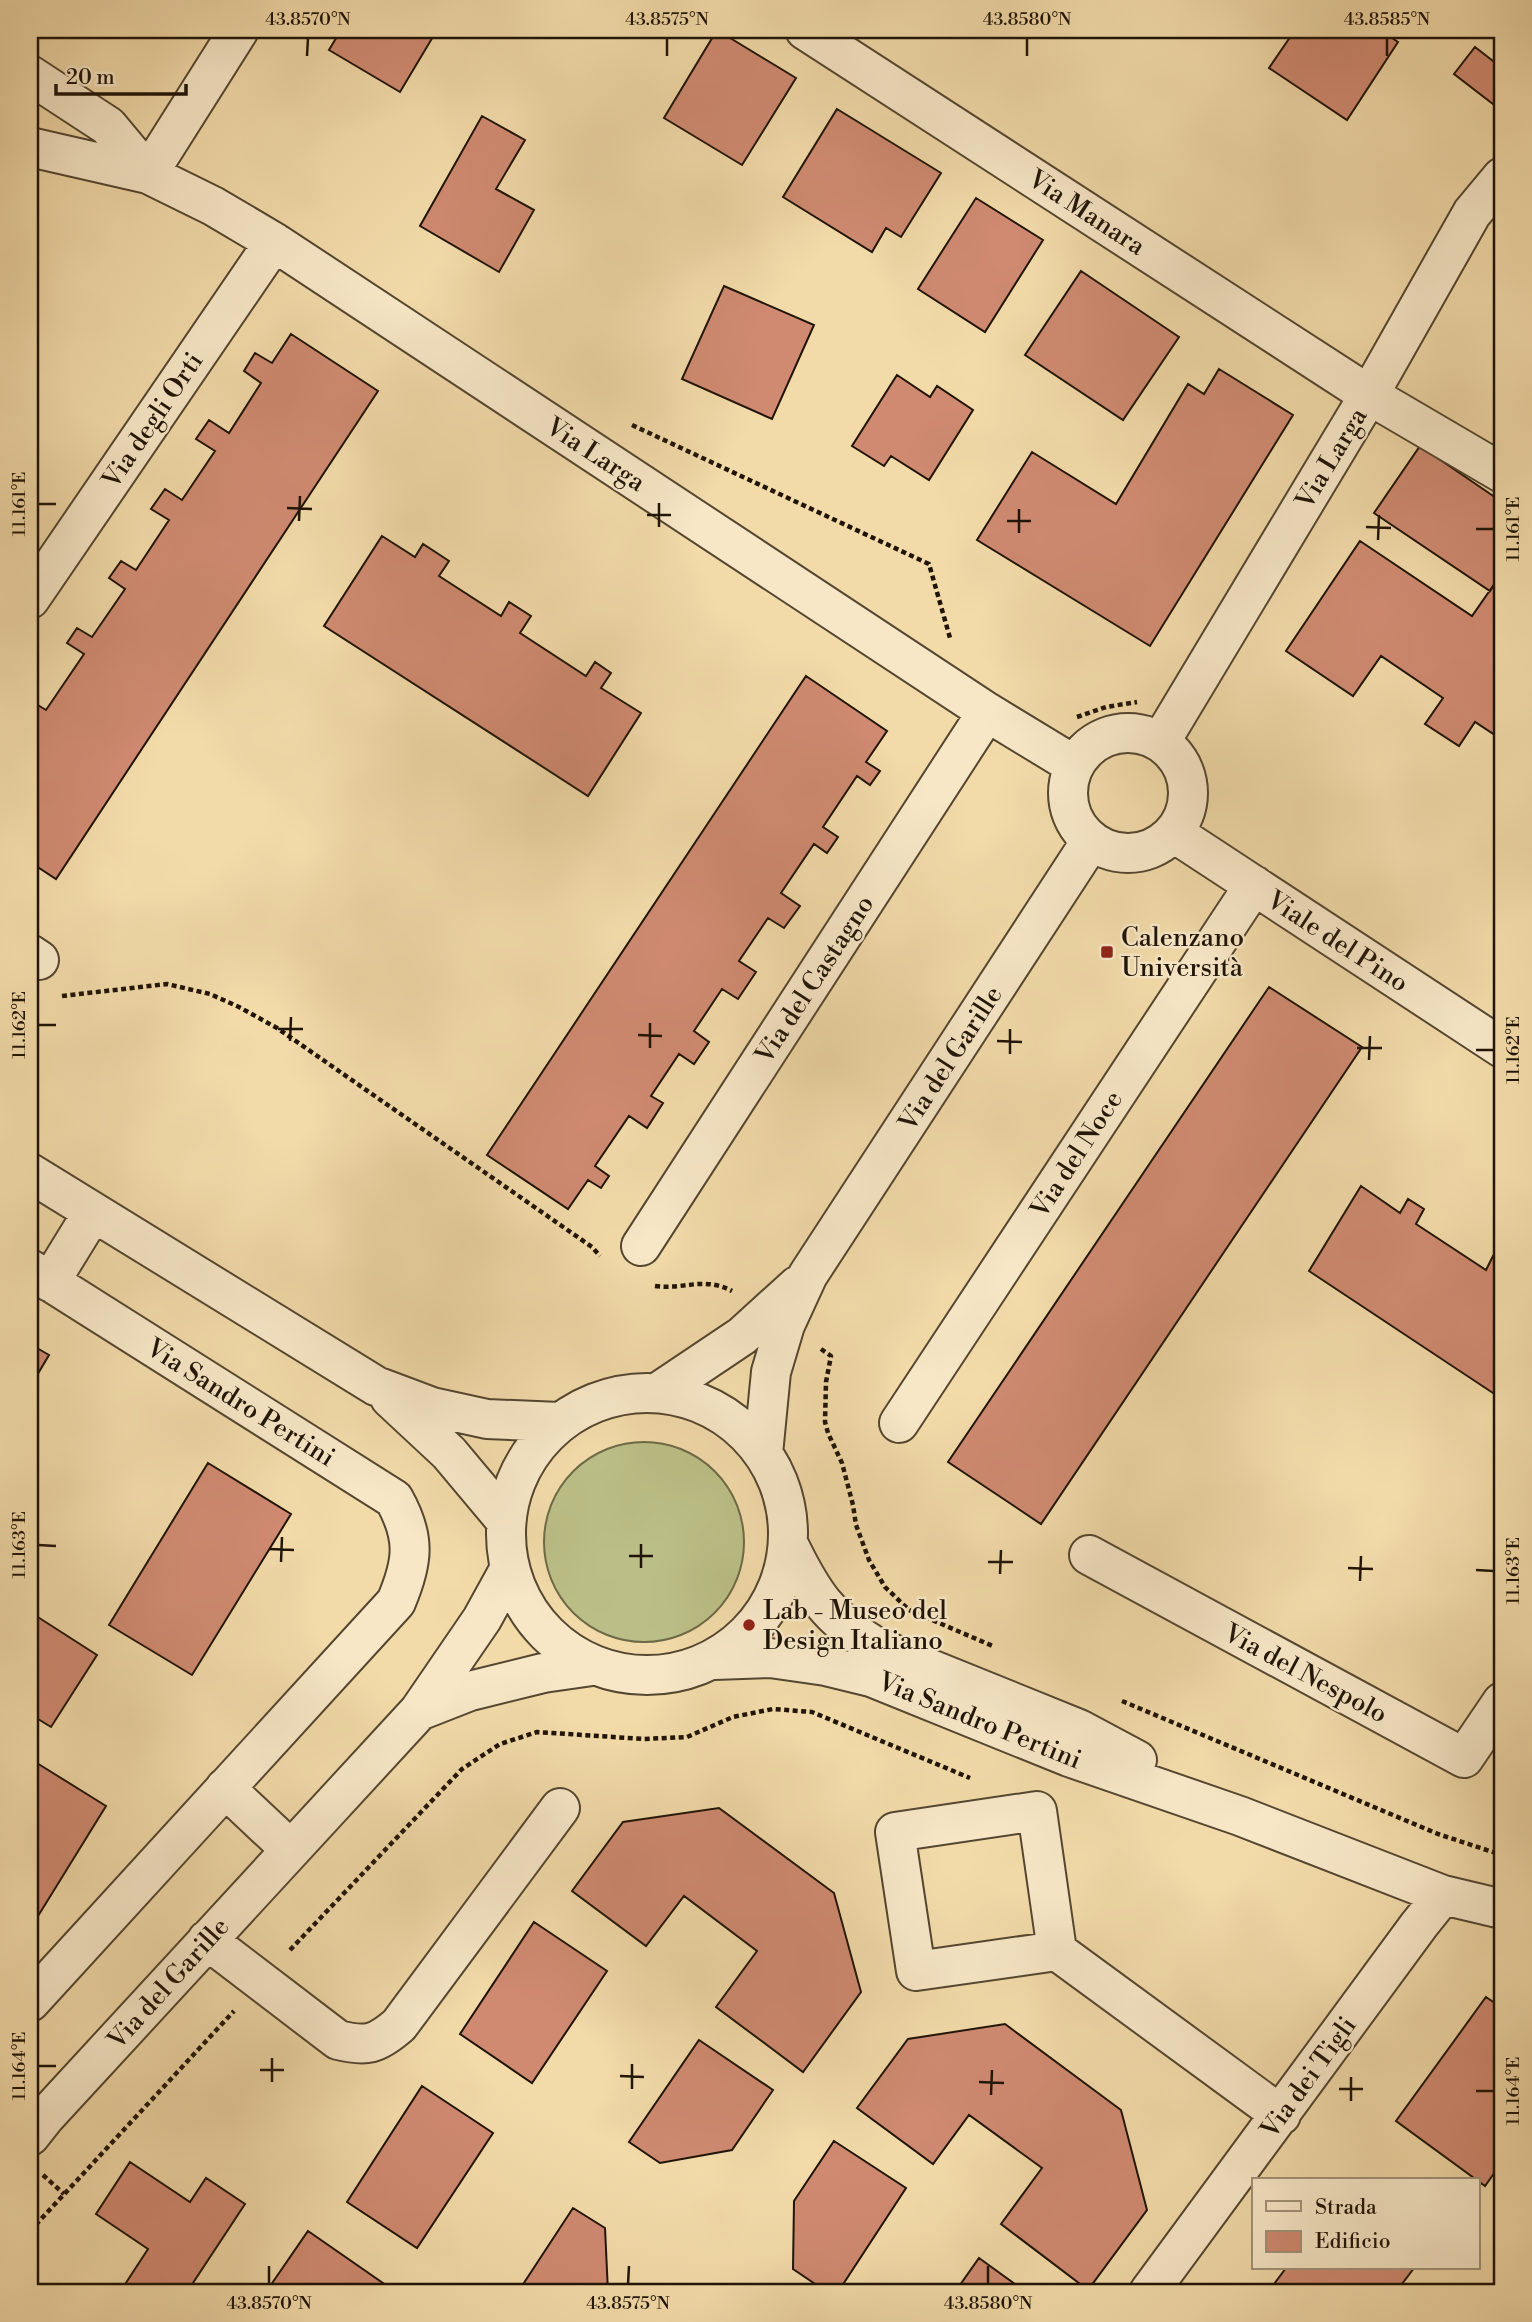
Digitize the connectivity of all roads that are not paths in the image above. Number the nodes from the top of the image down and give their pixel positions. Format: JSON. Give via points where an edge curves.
{"nodes":[{"id":1,"x":239,"y":30,"type":"edge"},
{"id":2,"x":805,"y":30,"type":"edge"},
{"id":3,"x":30,"y":75,"type":"edge"},
{"id":4,"x":30,"y":147,"type":"edge"},
{"id":5,"x":148,"y":174,"type":"junction"},
{"id":6,"x":1502,"y":177,"type":"edge"},
{"id":7,"x":274,"y":242,"type":"junction"},
{"id":8,"x":1369,"y":395,"type":"junction"},
{"id":9,"x":1502,"y":472,"type":"edge"},
{"id":10,"x":30,"y":599,"type":"edge"},
{"id":11,"x":987,"y":712,"type":"junction"},
{"id":12,"x":1161,"y":741,"type":"junction"},
{"id":13,"x":1074,"y":765,"type":"junction"},
{"id":14,"x":1174,"y":833,"type":"junction"},
{"id":15,"x":1091,"y":841,"type":"junction"},
{"id":16,"x":1254,"y":885,"type":"junction"},
{"id":17,"x":1502,"y":1048,"type":"edge"},
{"id":18,"x":30,"y":1173,"type":"edge"},
{"id":19,"x":93,"y":1212,"type":"junction"},
{"id":20,"x":641,"y":1246,"type":"dead end"},
{"id":21,"x":808,"y":1275,"type":"junction"},
{"id":22,"x":40,"y":1276,"type":"edge"},
{"id":23,"x":376,"y":1386,"type":"junction"},
{"id":24,"x":657,"y":1393,"type":"junction"},
{"id":25,"x":560,"y":1422,"type":"junction"},
{"id":26,"x":900,"y":1423,"type":"dead end"},
{"id":27,"x":763,"y":1454,"type":"junction"},
{"id":28,"x":506,"y":1521,"type":"junction"},
{"id":29,"x":788,"y":1543,"type":"junction"},
{"id":30,"x":1088,"y":1555,"type":"dead end"},
{"id":31,"x":509,"y":1570,"type":"junction"},
{"id":32,"x":714,"y":1660,"type":"junction"},
{"id":33,"x":592,"y":1666,"type":"junction"},
{"id":34,"x":1502,"y":1702,"type":"edge"},
{"id":35,"x":419,"y":1711,"type":"junction"},
{"id":36,"x":225,"y":1788,"type":"junction"},
{"id":37,"x":560,"y":1808,"type":"dead end"},
{"id":38,"x":1240,"y":1816,"type":"junction"},
{"id":39,"x":290,"y":1849,"type":"junction"},
{"id":40,"x":1443,"y":1895,"type":"junction"},
{"id":41,"x":1502,"y":1909,"type":"edge"},
{"id":42,"x":207,"y":1940,"type":"junction"},
{"id":43,"x":1057,"y":1951,"type":"junction"},
{"id":44,"x":30,"y":2001,"type":"edge"},
{"id":45,"x":1281,"y":2115,"type":"junction"},
{"id":46,"x":36,"y":2133,"type":"edge"},
{"id":47,"x":1149,"y":2292,"type":"edge"}],
"edges":[{"from":1,"to":5,"type":"street"},
{"from":2,"to":8,"type":"street","name":"Via Manara"},
{"from":3,"to":5,"type":"street","name":"Via Larga","via":[[108,126]]},
{"from":4,"to":5,"type":"street","name":"Via Larga"},
{"from":5,"to":7,"type":"street","name":"Via Larga"},
{"from":6,"to":8,"type":"street","name":"Via Larga","via":[[1472,213]]},
{"from":7,"to":10,"type":"street","name":"Via degli Orti"},
{"from":7,"to":11,"type":"street","name":"Via Larga"},
{"from":8,"to":9,"type":"street","name":"Via Manara"},
{"from":8,"to":12,"type":"street","name":"Via Larga"},
{"from":11,"to":13,"type":"street","name":"Via Larga"},
{"from":11,"to":20,"type":"street","name":"Via del Castagno"},
{"from":12,"to":13,"type":"street","via":[[1123,732],[1098,739]]},
{"from":12,"to":14,"type":"street","via":[[1186,774],[1188,804]]},
{"from":13,"to":15,"type":"street","via":[[1069,804],[1076,824]]},
{"from":14,"to":15,"type":"street","via":[[1161,844],[1133,853],[1115,852]]},
{"from":14,"to":16,"type":"street","name":"Viale del Pino"},
{"from":15,"to":21,"type":"street","name":"Via del Garille"},
{"from":16,"to":17,"type":"street","name":"Viale del Pino"},
{"from":16,"to":26,"type":"street","name":"Via del Noce"},
{"from":18,"to":19,"type":"street"},
{"from":19,"to":22,"type":"street","name":"Via Sandro Pertini"},
{"from":19,"to":23,"type":"street"},
{"from":21,"to":24,"type":"street","name":"Via del Garille","via":[[742,1336]]},
{"from":21,"to":27,"type":"street","name":"Via del Garille","via":[[785,1325],[771,1372]]},
{"from":22,"to":36,"type":"street","name":"Via Sandro Pertini","via":[[394,1499],[403,1514],[410,1540],[408,1573],[396,1602]]},
{"from":23,"to":25,"type":"street","via":[[432,1407],[486,1419]]},
{"from":23,"to":28,"type":"street","via":[[449,1453]]},
{"from":24,"to":25,"type":"street","name":"Via Sandro Pertini","via":[[623,1394]]},
{"from":24,"to":27,"type":"street","name":"Via Sandro Pertini","via":[[688,1398],[717,1411],[743,1430]]},
{"from":25,"to":28,"type":"street","name":"Via Sandro Pertini","via":[[522,1466]]},
{"from":27,"to":29,"type":"street","name":"Via Sandro Pertini","via":[[783,1496]]},
{"from":28,"to":31,"type":"street","name":"Via Sandro Pertini"},
{"from":29,"to":32,"type":"street","name":"Via Sandro Pertini","via":[[777,1590],[752,1630]]},
{"from":29,"to":38,"type":"street","name":"Via Sandro Pertini","via":[[805,1579],[833,1616],[876,1647],[1079,1729]]},
{"from":30,"to":34,"type":"street","name":"Via del Nespolo","via":[[1464,1758]]},
{"from":31,"to":33,"type":"street","name":"Via Sandro Pertini","via":[[539,1628]]},
{"from":31,"to":35,"type":"street","name":"Via del Garille","via":[[482,1619]]},
{"from":32,"to":33,"type":"street","name":"Via Sandro Pertini","via":[[675,1674],[632,1676]]},
{"from":32,"to":38,"type":"street","name":"Via Sandro Pertini","via":[[770,1658],[871,1676],[1069,1756]]},
{"from":33,"to":35,"type":"street","name":"Via del Garille","via":[[470,1691]]},
{"from":35,"to":39,"type":"street","name":"Via del Garille"},
{"from":36,"to":39,"type":"street"},
{"from":36,"to":44,"type":"street"},
{"from":37,"to":42,"type":"street","via":[[399,2025],[382,2040],[360,2045],[338,2039]]},
{"from":38,"to":40,"type":"street","name":"Via Sandro Pertini"},
{"from":39,"to":42,"type":"street","name":"Via del Garille"},
{"from":40,"to":41,"type":"street","name":"Via Sandro Pertini"},
{"from":40,"to":45,"type":"street","name":"Via dei Tigli"},
{"from":42,"to":46,"type":"street","name":"Via del Garille"},
{"from":43,"to":43,"type":"street","via":[[1037,1811],[895,1832],[916,1972]]},
{"from":43,"to":45,"type":"street"},
{"from":45,"to":47,"type":"street","name":"Via dei Tigli"}]}
